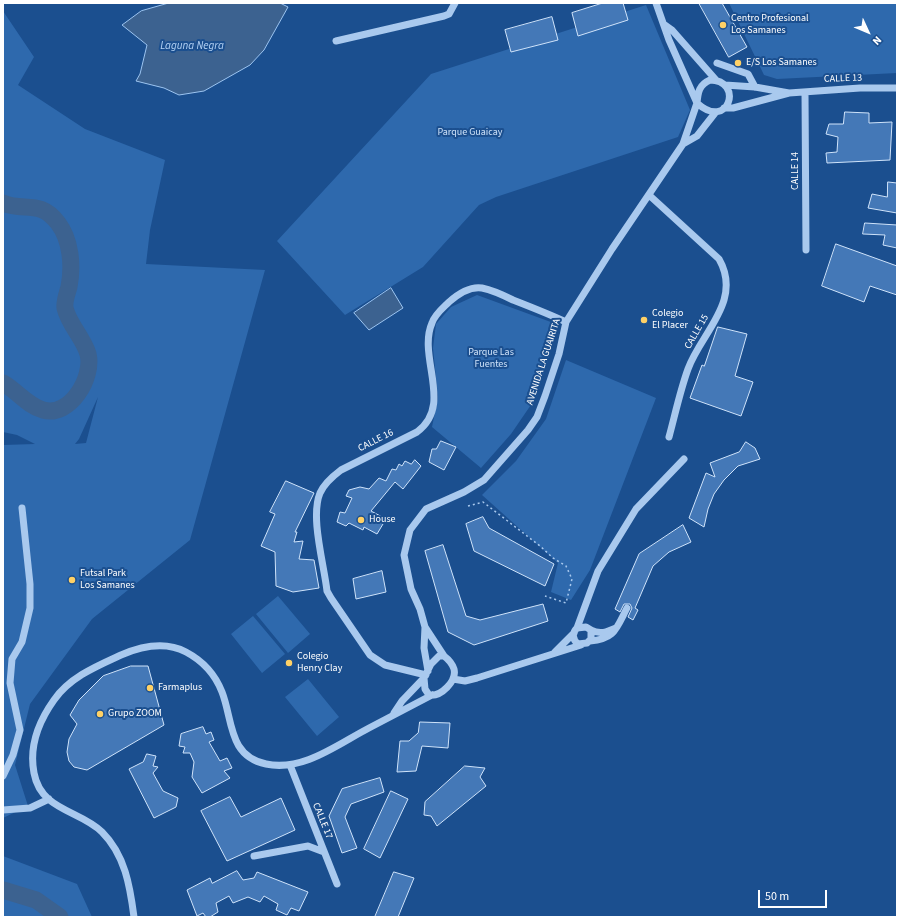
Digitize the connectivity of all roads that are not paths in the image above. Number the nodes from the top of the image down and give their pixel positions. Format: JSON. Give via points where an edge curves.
{"nodes":[{"id":1,"x":455,"y":3,"type":"edge"},
{"id":2,"x":656,"y":3,"type":"edge"},
{"id":3,"x":665,"y":25,"type":"junction"},
{"id":4,"x":336,"y":41,"type":"dead end"},
{"id":5,"x":717,"y":63,"type":"dead end"},
{"id":6,"x":716,"y":80,"type":"junction"},
{"id":7,"x":725,"y":85,"type":"junction"},
{"id":8,"x":755,"y":87,"type":"junction"},
{"id":9,"x":897,"y":88,"type":"edge"},
{"id":10,"x":805,"y":92,"type":"junction"},
{"id":11,"x":789,"y":93,"type":"junction"},
{"id":12,"x":697,"y":103,"type":"junction"},
{"id":13,"x":724,"y":108,"type":"junction"},
{"id":14,"x":715,"y":112,"type":"junction"},
{"id":15,"x":683,"y":144,"type":"junction"},
{"id":16,"x":649,"y":195,"type":"junction"},
{"id":17,"x":806,"y":250,"type":"dead end"},
{"id":18,"x":566,"y":322,"type":"junction"},
{"id":19,"x":669,"y":437,"type":"dead end"},
{"id":20,"x":684,"y":459,"type":"dead end"},
{"id":21,"x":22,"y":508,"type":"dead end"},
{"id":22,"x":627,"y":608,"type":"dead end"},
{"id":23,"x":425,"y":627,"type":"junction"},
{"id":24,"x":617,"y":628,"type":"junction"},
{"id":25,"x":576,"y":630,"type":"junction"},
{"id":26,"x":590,"y":630,"type":"junction"},
{"id":27,"x":590,"y":641,"type":"junction"},
{"id":28,"x":581,"y":645,"type":"junction"},
{"id":29,"x":554,"y":653,"type":"junction"},
{"id":30,"x":444,"y":656,"type":"junction"},
{"id":31,"x":426,"y":675,"type":"junction"},
{"id":32,"x":453,"y":679,"type":"junction"},
{"id":33,"x":432,"y":695,"type":"junction"},
{"id":34,"x":394,"y":714,"type":"junction"},
{"id":35,"x":290,"y":765,"type":"junction"},
{"id":36,"x":3,"y":776,"type":"edge"},
{"id":37,"x":49,"y":799,"type":"junction"},
{"id":38,"x":3,"y":810,"type":"edge"},
{"id":39,"x":324,"y":852,"type":"junction"},
{"id":40,"x":254,"y":856,"type":"dead end"},
{"id":41,"x":337,"y":884,"type":"dead end"},
{"id":42,"x":134,"y":917,"type":"edge"}],
"edges":[{"from":1,"to":4,"type":"street","via":[[449,14],[444,16]]},
{"from":2,"to":3,"type":"street"},
{"from":3,"to":6,"type":"street"},
{"from":3,"to":12,"type":"street"},
{"from":5,"to":8,"type":"street","via":[[748,74]]},
{"from":6,"to":7,"type":"street"},
{"from":6,"to":12,"type":"street","name":"AVENIDA LA GUAIRITA","via":[[710,80],[701,86]]},
{"from":7,"to":8,"type":"street","name":"CALLE 13"},
{"from":7,"to":13,"type":"street","via":[[730,99]]},
{"from":8,"to":11,"type":"street","name":"CALLE 13"},
{"from":9,"to":10,"type":"street","name":"CALLE 13"},
{"from":10,"to":11,"type":"street","name":"CALLE 13"},
{"from":10,"to":17,"type":"street","name":"CALLE 14"},
{"from":11,"to":13,"type":"street","name":"CALLE 13","via":[[733,108]]},
{"from":12,"to":14,"type":"street","via":[[707,111]]},
{"from":12,"to":15,"type":"street","name":"AVENIDA LA GUAIRITA"},
{"from":13,"to":14,"type":"street","name":"AVENIDA LA GUAIRITA"},
{"from":14,"to":15,"type":"street","name":"AVENIDA LA GUAIRITA","via":[[697,136]]},
{"from":15,"to":16,"type":"street","name":"AVENIDA LA GUAIRITA"},
{"from":16,"to":18,"type":"street","name":"AVENIDA LA GUAIRITA"},
{"from":16,"to":19,"type":"street","name":"CALLE 15","via":[[719,259],[726,271],[727,284],[720,312],[688,368]]},
{"from":18,"to":23,"type":"street","name":"AVENIDA LA GUAIRITA","via":[[559,354],[545,396],[528,430],[484,480],[426,509],[410,530],[404,554],[407,574]]},
{"from":18,"to":31,"type":"street","name":"CALLE 16","via":[[481,288],[465,290],[455,296],[431,323],[428,336],[434,391],[433,404],[426,424],[416,432],[341,470],[321,491],[315,512],[327,591],[370,655],[385,665]]},
{"from":20,"to":25,"type":"street","via":[[636,509],[598,571]]},
{"from":21,"to":36,"type":"street","via":[[30,608],[22,642],[12,658],[10,683],[20,730],[13,755]]},
{"from":22,"to":24,"type":"street"},
{"from":23,"to":30,"type":"street","name":"AVENIDA LA GUAIRITA"},
{"from":23,"to":31,"type":"street","name":"AVENIDA LA GUAIRITA"},
{"from":24,"to":26,"type":"street","via":[[606,633]]},
{"from":24,"to":27,"type":"street","via":[[609,637]]},
{"from":25,"to":26,"type":"street","via":[[586,627]]},
{"from":25,"to":28,"type":"street","via":[[576,642]]},
{"from":25,"to":29,"type":"street"},
{"from":26,"to":27,"type":"street"},
{"from":27,"to":28,"type":"street"},
{"from":28,"to":29,"type":"street"},
{"from":29,"to":32,"type":"street","via":[[477,678],[465,681]]},
{"from":30,"to":31,"type":"street","via":[[436,659]]},
{"from":30,"to":32,"type":"street","name":"AVENIDA LA GUAIRITA","via":[[454,668]]},
{"from":31,"to":33,"type":"street","name":"AVENIDA LA GUAIRITA","via":[[427,692]]},
{"from":31,"to":34,"type":"street","via":[[402,701]]},
{"from":32,"to":33,"type":"street","via":[[447,687]]},
{"from":33,"to":34,"type":"street"},
{"from":34,"to":35,"type":"street","via":[[331,749]]},
{"from":35,"to":37,"type":"street","via":[[264,764],[240,748],[231,732],[223,694],[207,667],[194,656],[175,647],[156,645],[126,653],[82,675],[65,687],[49,706],[36,736],[32,763],[38,786]]},
{"from":35,"to":39,"type":"street","name":"CALLE 17"},
{"from":37,"to":38,"type":"street","via":[[30,808]]},
{"from":37,"to":42,"type":"street","via":[[63,811],[91,823],[114,847],[127,874]]},
{"from":39,"to":40,"type":"street","via":[[308,846]]},
{"from":39,"to":41,"type":"street","name":"CALLE 17"}]}
